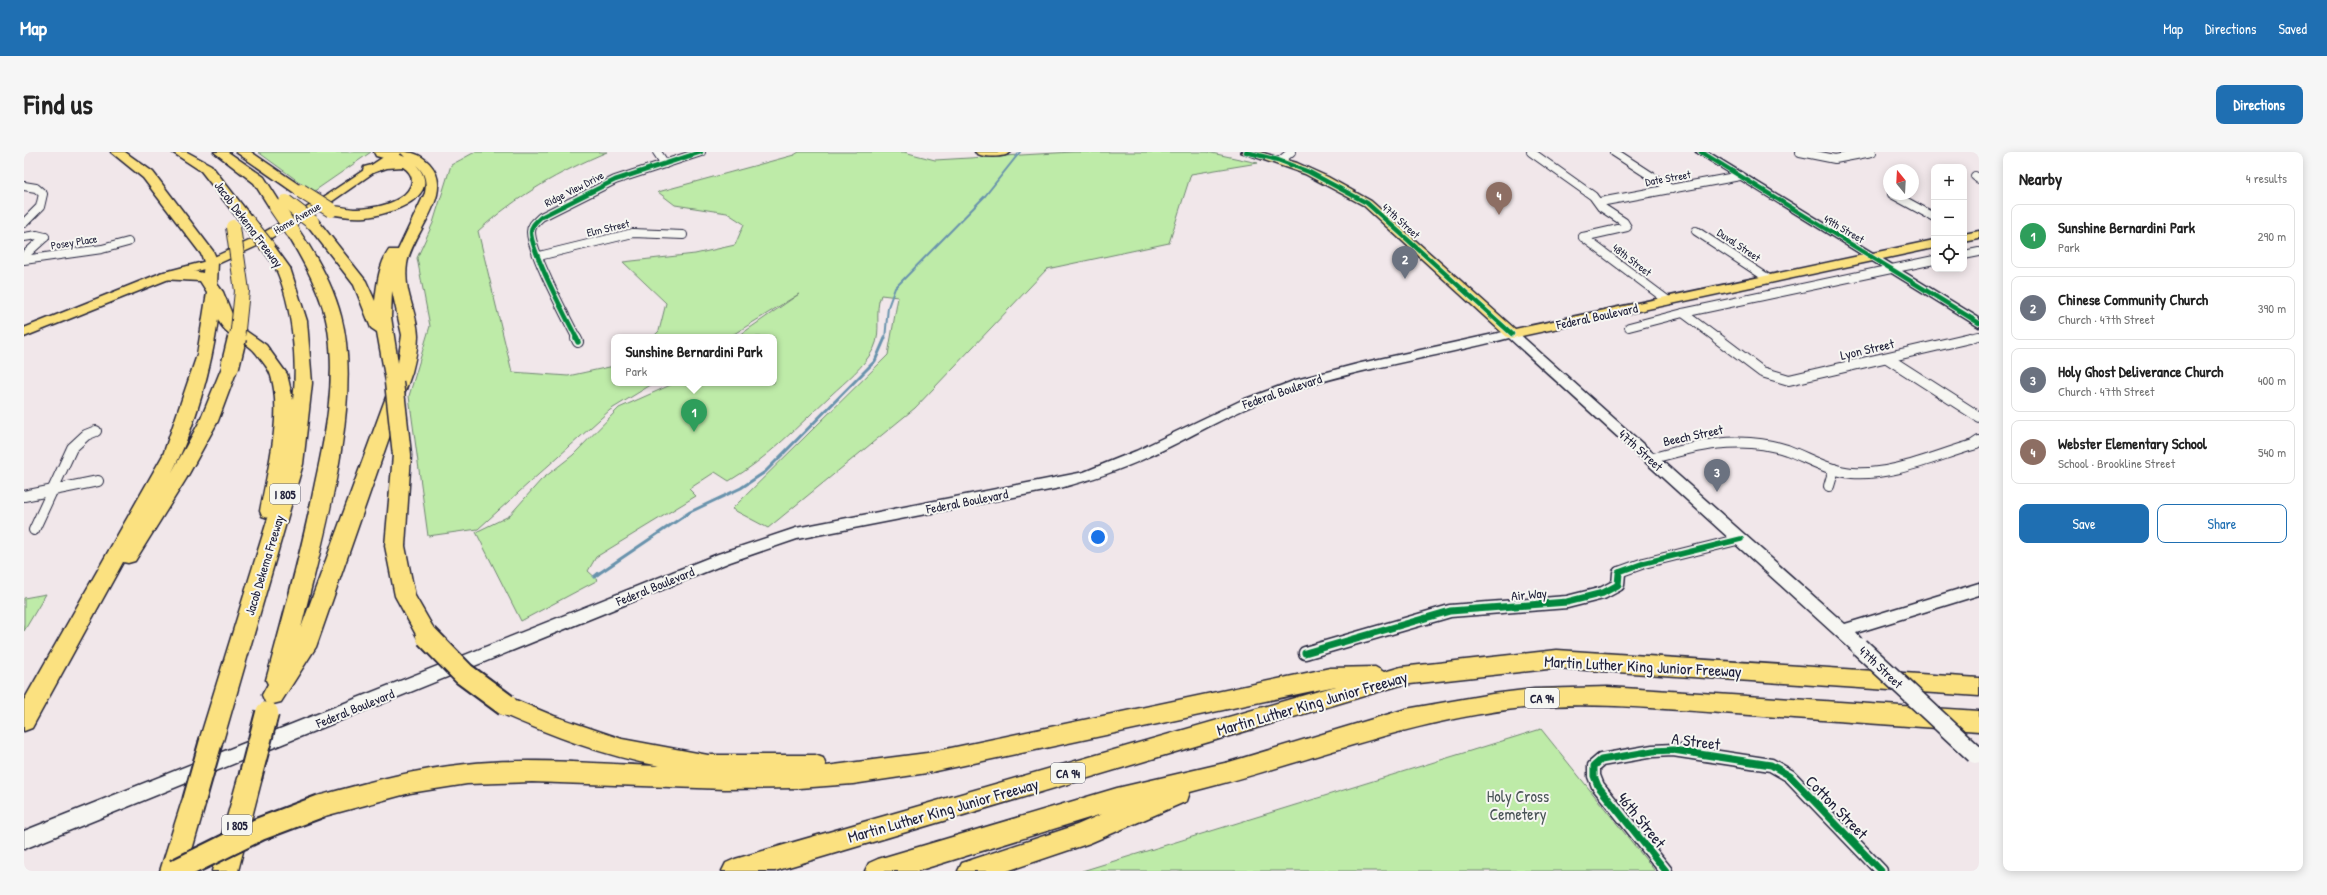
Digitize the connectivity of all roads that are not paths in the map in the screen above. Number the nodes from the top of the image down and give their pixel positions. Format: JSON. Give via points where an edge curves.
{"nodes":[{"id":1,"x":117,"y":152,"type":"edge"},
{"id":2,"x":174,"y":152,"type":"edge"},
{"id":3,"x":178,"y":152,"type":"edge"},
{"id":4,"x":220,"y":152,"type":"edge"},
{"id":5,"x":242,"y":152,"type":"edge"},
{"id":6,"x":657,"y":152,"type":"edge"},
{"id":7,"x":701,"y":152,"type":"edge"},
{"id":8,"x":980,"y":152,"type":"edge"},
{"id":9,"x":1006,"y":152,"type":"edge"},
{"id":10,"x":1246,"y":152,"type":"edge"},
{"id":11,"x":1291,"y":152,"type":"edge"},
{"id":12,"x":1531,"y":152,"type":"edge"},
{"id":13,"x":1614,"y":152,"type":"edge"},
{"id":14,"x":1701,"y":152,"type":"edge"},
{"id":15,"x":1709,"y":152,"type":"edge"},
{"id":16,"x":1800,"y":152,"type":"edge"},
{"id":17,"x":1872,"y":152,"type":"edge"},
{"id":18,"x":394,"y":154,"type":"edge"},
{"id":19,"x":1280,"y":161,"type":"junction"},
{"id":20,"x":1716,"y":161,"type":"junction"},
{"id":21,"x":664,"y":164,"type":"junction"},
{"id":22,"x":369,"y":170,"type":"joint"},
{"id":23,"x":1740,"y":176,"type":"junction"},
{"id":24,"x":24,"y":186,"type":"edge"},
{"id":25,"x":1671,"y":189,"type":"junction"},
{"id":26,"x":1903,"y":200,"type":"edge"},
{"id":27,"x":428,"y":202,"type":"junction"},
{"id":28,"x":1600,"y":202,"type":"junction"},
{"id":29,"x":281,"y":204,"type":"junction"},
{"id":30,"x":1931,"y":215,"type":"edge"},
{"id":31,"x":24,"y":223,"type":"edge"},
{"id":32,"x":1696,"y":231,"type":"dead end"},
{"id":33,"x":683,"y":235,"type":"dead end"},
{"id":34,"x":24,"y":236,"type":"edge"},
{"id":35,"x":128,"y":242,"type":"dead end"},
{"id":36,"x":1931,"y":245,"type":"edge"},
{"id":37,"x":1979,"y":252,"type":"edge"},
{"id":38,"x":1967,"y":254,"type":"edge"},
{"id":39,"x":24,"y":256,"type":"edge"},
{"id":40,"x":539,"y":256,"type":"junction"},
{"id":41,"x":1872,"y":257,"type":"junction"},
{"id":42,"x":209,"y":258,"type":"junction"},
{"id":43,"x":24,"y":260,"type":"edge"},
{"id":44,"x":1931,"y":261,"type":"edge"},
{"id":45,"x":1893,"y":269,"type":"junction"},
{"id":46,"x":165,"y":276,"type":"junction"},
{"id":47,"x":1768,"y":279,"type":"junction"},
{"id":48,"x":213,"y":288,"type":"junction"},
{"id":49,"x":1666,"y":300,"type":"junction"},
{"id":50,"x":1683,"y":313,"type":"junction"},
{"id":51,"x":1979,"y":323,"type":"edge"},
{"id":52,"x":1629,"y":327,"type":"dead end"},
{"id":53,"x":24,"y":333,"type":"edge"},
{"id":54,"x":1512,"y":334,"type":"junction"},
{"id":55,"x":1979,"y":336,"type":"edge"},
{"id":56,"x":385,"y":342,"type":"junction"},
{"id":57,"x":578,"y":342,"type":"dead end"},
{"id":58,"x":1887,"y":358,"type":"junction"},
{"id":59,"x":1979,"y":417,"type":"edge"},
{"id":60,"x":96,"y":432,"type":"dead end"},
{"id":61,"x":1976,"y":443,"type":"edge"},
{"id":62,"x":1650,"y":459,"type":"junction"},
{"id":63,"x":1834,"y":468,"type":"junction"},
{"id":64,"x":98,"y":481,"type":"dead end"},
{"id":65,"x":1829,"y":486,"type":"dead end"},
{"id":66,"x":51,"y":491,"type":"junction"},
{"id":67,"x":24,"y":496,"type":"edge"},
{"id":68,"x":34,"y":530,"type":"dead end"},
{"id":69,"x":1741,"y":540,"type":"junction"},
{"id":70,"x":1979,"y":589,"type":"edge"},
{"id":71,"x":252,"y":605,"type":"junction"},
{"id":72,"x":1842,"y":631,"type":"junction"},
{"id":73,"x":1305,"y":653,"type":"dead end"},
{"id":74,"x":1401,"y":676,"type":"junction"},
{"id":75,"x":1979,"y":687,"type":"edge"},
{"id":76,"x":34,"y":702,"type":"junction"},
{"id":77,"x":270,"y":704,"type":"junction"},
{"id":78,"x":24,"y":721,"type":"edge"},
{"id":79,"x":1979,"y":721,"type":"edge"},
{"id":80,"x":1977,"y":756,"type":"edge"},
{"id":81,"x":926,"y":763,"type":"junction"},
{"id":82,"x":1771,"y":765,"type":"joint"},
{"id":83,"x":1229,"y":772,"type":"junction"},
{"id":84,"x":1598,"y":786,"type":"joint"},
{"id":85,"x":24,"y":840,"type":"edge"},
{"id":86,"x":174,"y":871,"type":"edge"},
{"id":87,"x":225,"y":871,"type":"edge"},
{"id":88,"x":735,"y":871,"type":"edge"},
{"id":89,"x":878,"y":871,"type":"edge"},
{"id":90,"x":971,"y":871,"type":"edge"},
{"id":91,"x":1666,"y":871,"type":"edge"},
{"id":92,"x":1881,"y":871,"type":"edge"}],
"edges":[{"from":1,"to":42,"type":"highway","via":[[148,175]]},
{"from":2,"to":76,"type":"highway","bridge":true,"via":[[205,186],[229,219],[232,228],[241,266],[242,295],[241,314],[230,368],[209,421],[180,473]]},
{"from":3,"to":71,"type":"highway","name":"Jacob Dekema Freeway","number":"I 805","bridge":true,"via":[[206,168],[283,268],[299,321],[304,383],[294,464]]},
{"from":4,"to":29,"type":"highway","name":"Jacob Dekema Freeway","number":"I 805","via":[[259,180]]},
{"from":5,"to":18,"type":"highway","bridge":true,"via":[[331,210],[359,213],[376,211],[404,200],[413,194],[418,186],[420,178],[416,170]]},
{"from":6,"to":21,"type":"street"},
{"from":7,"to":21,"type":"street","name":"Ridge View Drive"},
{"from":8,"to":9,"type":"main road"},
{"from":10,"to":19,"type":"main road","name":"47th Street"},
{"from":11,"to":19,"type":"street"},
{"from":12,"to":28,"type":"street"},
{"from":13,"to":25,"type":"street"},
{"from":14,"to":20,"type":"main road","name":"49th Street"},
{"from":15,"to":20,"type":"main road"},
{"from":16,"to":17,"type":"street","via":[[1835,159]]},
{"from":18,"to":22,"type":"highway","via":[[385,164]]},
{"from":18,"to":27,"type":"highway","via":[[429,170],[434,188]]},
{"from":18,"to":42,"type":"main road","name":"Home Avenue"},
{"from":19,"to":54,"type":"main road","name":"47th Street","via":[[1324,179],[1367,203]]},
{"from":20,"to":23,"type":"main road","name":"49th Street"},
{"from":21,"to":40,"type":"street","name":"Ridge View Drive","via":[[604,184],[541,217],[533,225],[530,233]]},
{"from":22,"to":42,"type":"main road","name":"Home Avenue","via":[[316,207],[231,254]]},
{"from":23,"to":25,"type":"street","name":"Date Street"},
{"from":23,"to":41,"type":"main road","name":"49th Street"},
{"from":24,"to":31,"type":"street","via":[[36,188],[43,194],[43,201]]},
{"from":25,"to":28,"type":"street","name":"Date Street"},
{"from":26,"to":30,"type":"street"},
{"from":27,"to":56,"type":"highway","via":[[406,232],[388,267],[382,295]]},
{"from":27,"to":77,"type":"highway","via":[[400,263],[399,290],[410,335],[404,372],[304,647]]},
{"from":28,"to":49,"type":"street","name":"48th Street","via":[[1601,207],[1624,222],[1626,227],[1583,237]]},
{"from":29,"to":56,"type":"highway","bridge":true,"via":[[312,222],[361,284]]},
{"from":29,"to":77,"type":"highway","name":"Jacob Dekema Freeway","number":"I 805","bridge":true,"via":[[293,232],[317,270],[336,328],[339,375],[335,430],[315,536]]},
{"from":32,"to":47,"type":"street","name":"Duval Street"},
{"from":33,"to":40,"type":"street","name":"Elm Street","via":[[633,233]]},
{"from":34,"to":39,"type":"street","via":[[45,237]]},
{"from":35,"to":43,"type":"street","name":"Posey Place","via":[[102,249]]},
{"from":36,"to":41,"type":"main road","name":"Federal Boulevard"},
{"from":37,"to":38,"type":"street"},
{"from":40,"to":57,"type":"street","name":"Ridge View Drive"},
{"from":41,"to":45,"type":"main road","name":"49th Street"},
{"from":41,"to":47,"type":"main road","name":"Federal Boulevard"},
{"from":42,"to":46,"type":"main road","name":"Home Avenue","via":[[176,267]]},
{"from":42,"to":48,"type":"highway"},
{"from":44,"to":45,"type":"street"},
{"from":45,"to":50,"type":"street"},
{"from":45,"to":51,"type":"main road","name":"49th Street"},
{"from":46,"to":48,"type":"highway","via":[[200,276]]},
{"from":46,"to":53,"type":"main road","name":"Home Avenue"},
{"from":47,"to":49,"type":"main road","name":"Federal Boulevard"},
{"from":48,"to":71,"type":"highway","via":[[229,326],[260,348],[279,374],[285,399],[278,463]]},
{"from":48,"to":76,"type":"highway","via":[[206,355],[172,455]]},
{"from":49,"to":54,"type":"main road","name":"Federal Boulevard"},
{"from":50,"to":52,"type":"street"},
{"from":50,"to":58,"type":"street","name":"Lyon Street","via":[[1762,372],[1780,378],[1796,380]]},
{"from":54,"to":62,"type":"main road","name":"47th Street"},
{"from":54,"to":85,"type":"main road","name":"Federal Boulevard","via":[[1323,377],[1272,392],[1139,457],[1066,481],[796,534],[724,558]]},
{"from":55,"to":58,"type":"street","name":"Lyon Street"},
{"from":56,"to":81,"type":"highway","bridge":true,"via":[[394,382],[402,455],[395,546],[405,596],[427,636],[464,674],[506,705],[547,723],[622,749],[708,765],[850,766]]},
{"from":58,"to":59,"type":"street"},
{"from":60,"to":66,"type":"street","via":[[86,435],[72,448]]},
{"from":61,"to":63,"type":"street","name":"Beech Street","via":[[1871,473],[1852,473]]},
{"from":62,"to":63,"type":"street","name":"Beech Street","via":[[1714,441],[1737,440],[1780,448]]},
{"from":62,"to":69,"type":"main road","name":"47th Street"},
{"from":63,"to":65,"type":"street"},
{"from":64,"to":66,"type":"street"},
{"from":66,"to":67,"type":"street"},
{"from":66,"to":68,"type":"street"},
{"from":69,"to":72,"type":"main road","name":"47th Street"},
{"from":69,"to":73,"type":"street","name":"Air Way","via":[[1644,563],[1620,572],[1618,586],[1603,593],[1566,602],[1450,611]]},
{"from":70,"to":72,"type":"main road"},
{"from":71,"to":86,"type":"highway","name":"Jacob Dekema Freeway","number":"I 805","bridge":true},
{"from":72,"to":80,"type":"main road","name":"47th Street","bridge":true},
{"from":74,"to":75,"type":"highway","name":"Martin Luther King Junior Freeway","number":"CA 94","via":[[1557,659]]},
{"from":74,"to":81,"type":"highway","via":[[1330,677]]},
{"from":74,"to":88,"type":"highway","name":"Martin Luther King Junior Freeway","number":"CA 94"},
{"from":76,"to":78,"type":"highway"},
{"from":77,"to":87,"type":"highway","name":"Jacob Dekema Freeway","number":"I 805","bridge":true},
{"from":79,"to":83,"type":"highway","number":"CA 94","via":[[1608,696],[1534,698],[1453,709],[1406,719]]},
{"from":81,"to":86,"type":"highway","bridge":true,"via":[[847,775],[785,779],[687,779],[532,772],[467,774],[410,782],[321,806],[260,829]]},
{"from":82,"to":84,"type":"street","name":"A Street","via":[[1673,750],[1653,750],[1601,760],[1594,766]]},
{"from":82,"to":92,"type":"street","name":"Cotton Street","via":[[1790,776]]},
{"from":83,"to":89,"type":"highway","number":"CA 94","via":[[1117,799]]},
{"from":83,"to":90,"type":"highway","via":[[1082,835]]},
{"from":84,"to":91,"type":"street","name":"46th Street"}]}
